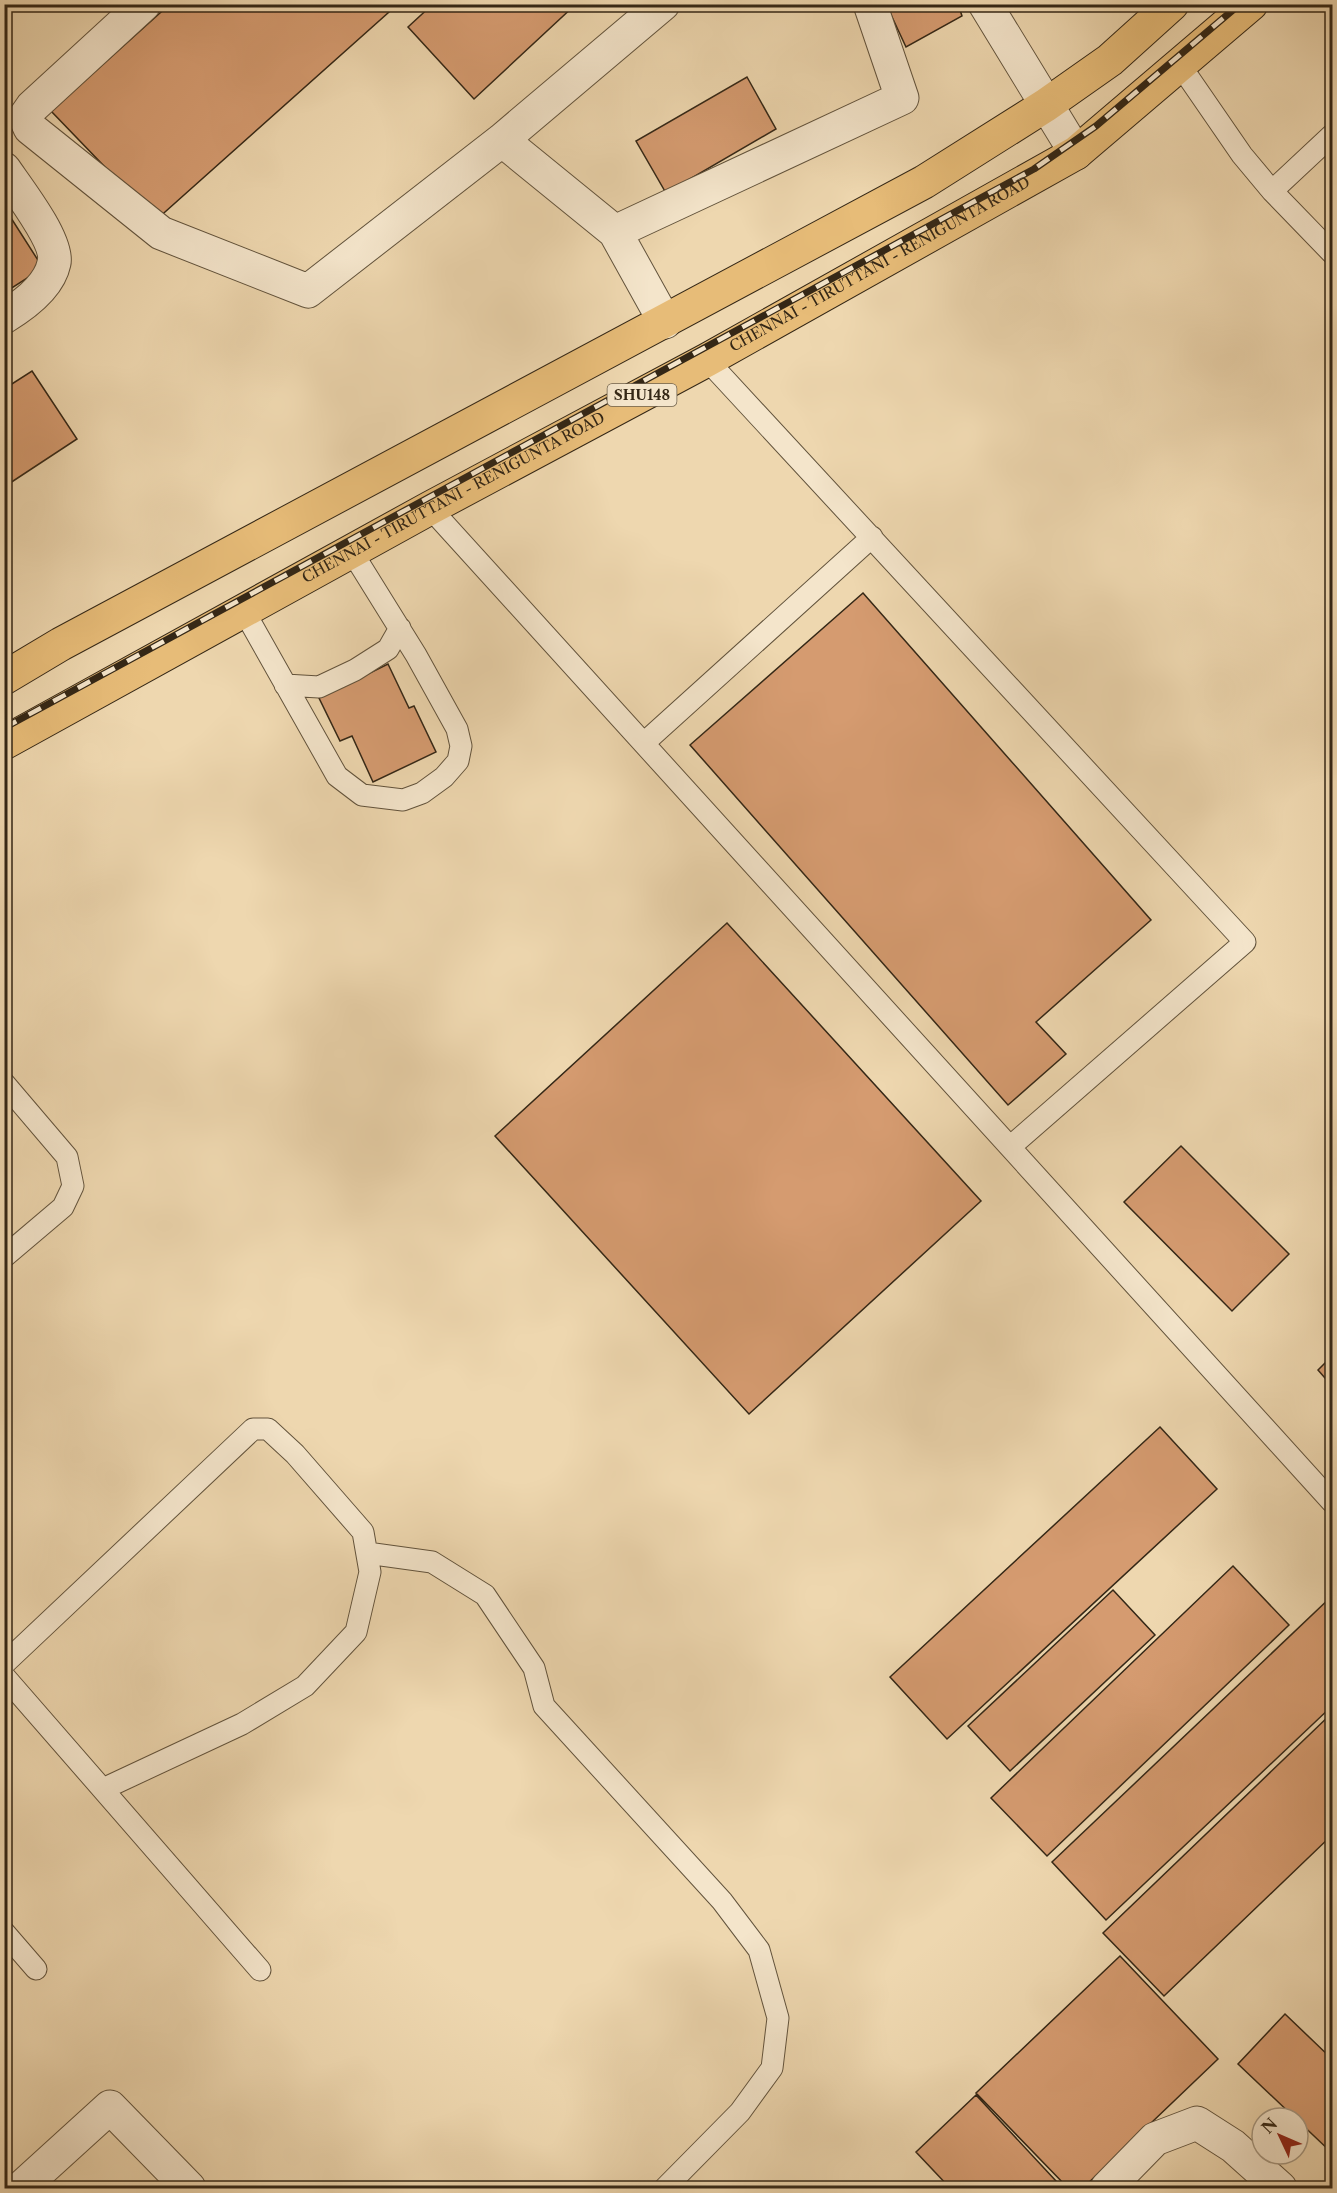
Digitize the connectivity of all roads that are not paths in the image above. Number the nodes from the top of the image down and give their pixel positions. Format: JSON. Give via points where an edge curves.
{"nodes":[{"id":1,"x":144,"y":4,"type":"edge"},
{"id":2,"x":663,"y":4,"type":"edge"},
{"id":3,"x":870,"y":4,"type":"edge"},
{"id":4,"x":985,"y":4,"type":"edge"},
{"id":5,"x":1172,"y":4,"type":"edge"},
{"id":6,"x":1251,"y":4,"type":"edge"},
{"id":7,"x":1180,"y":65,"type":"junction"},
{"id":8,"x":1047,"y":105,"type":"junction"},
{"id":9,"x":1332,"y":135,"type":"edge"},
{"id":10,"x":502,"y":140,"type":"junction"},
{"id":11,"x":1077,"y":153,"type":"junction"},
{"id":12,"x":4,"y":169,"type":"edge"},
{"id":13,"x":1272,"y":191,"type":"junction"},
{"id":14,"x":615,"y":232,"type":"junction"},
{"id":15,"x":1332,"y":253,"type":"edge"},
{"id":16,"x":4,"y":317,"type":"edge"},
{"id":17,"x":665,"y":322,"type":"junction"},
{"id":18,"x":707,"y":360,"type":"junction"},
{"id":19,"x":430,"y":508,"type":"junction"},
{"id":20,"x":872,"y":537,"type":"junction"},
{"id":21,"x":352,"y":552,"type":"junction"},
{"id":22,"x":244,"y":611,"type":"junction"},
{"id":23,"x":400,"y":628,"type":"junction"},
{"id":24,"x":4,"y":678,"type":"edge"},
{"id":25,"x":285,"y":685,"type":"junction"},
{"id":26,"x":4,"y":743,"type":"edge"},
{"id":27,"x":644,"y":743,"type":"junction"},
{"id":28,"x":4,"y":1083,"type":"edge"},
{"id":29,"x":1010,"y":1147,"type":"junction"},
{"id":30,"x":4,"y":1257,"type":"edge"},
{"id":31,"x":1332,"y":1502,"type":"edge"},
{"id":32,"x":367,"y":1553,"type":"junction"},
{"id":33,"x":4,"y":1664,"type":"edge"},
{"id":34,"x":4,"y":1676,"type":"edge"},
{"id":35,"x":103,"y":1789,"type":"junction"},
{"id":36,"x":4,"y":1932,"type":"edge"},
{"id":37,"x":36,"y":1969,"type":"dead end"},
{"id":38,"x":260,"y":1970,"type":"dead end"},
{"id":39,"x":21,"y":2188,"type":"edge"},
{"id":40,"x":189,"y":2188,"type":"edge"},
{"id":41,"x":665,"y":2188,"type":"edge"},
{"id":42,"x":1107,"y":2188,"type":"edge"},
{"id":43,"x":1280,"y":2188,"type":"edge"}],
"edges":[{"from":1,"to":10,"type":"street","via":[[32,107],[25,117],[30,128],[161,233],[308,291]]},
{"from":2,"to":10,"type":"street"},
{"from":3,"to":14,"type":"street","via":[[902,98]]},
{"from":4,"to":8,"type":"street"},
{"from":5,"to":8,"type":"main road","via":[[1110,60]]},
{"from":6,"to":7,"type":"main road","name":"CHENNAI - TIRUTTANI - RENIGUNTA ROAD","number":"SHU148"},
{"from":7,"to":11,"type":"main road","name":"CHENNAI - TIRUTTANI - RENIGUNTA ROAD","number":"SHU148"},
{"from":7,"to":13,"type":"lane"},
{"from":8,"to":11,"type":"street"},
{"from":8,"to":17,"type":"main road","via":[[924,182]]},
{"from":9,"to":13,"type":"lane"},
{"from":10,"to":14,"type":"street"},
{"from":11,"to":18,"type":"main road","name":"CHENNAI - TIRUTTANI - RENIGUNTA ROAD","number":"SHU148"},
{"from":12,"to":16,"type":"street","via":[[48,238],[55,262],[45,285]]},
{"from":13,"to":15,"type":"lane"},
{"from":14,"to":17,"type":"street"},
{"from":17,"to":24,"type":"main road"},
{"from":18,"to":19,"type":"main road","name":"CHENNAI - TIRUTTANI - RENIGUNTA ROAD","number":"SHU148"},
{"from":18,"to":20,"type":"lane"},
{"from":19,"to":21,"type":"main road","name":"CHENNAI - TIRUTTANI - RENIGUNTA ROAD","number":"SHU148"},
{"from":19,"to":27,"type":"lane"},
{"from":20,"to":27,"type":"lane"},
{"from":20,"to":29,"type":"lane","via":[[1245,942]]},
{"from":21,"to":22,"type":"main road","name":"CHENNAI - TIRUTTANI - RENIGUNTA ROAD","number":"SHU148"},
{"from":21,"to":23,"type":"lane"},
{"from":22,"to":25,"type":"lane"},
{"from":22,"to":26,"type":"main road","name":"CHENNAI - TIRUTTANI - RENIGUNTA ROAD","number":"SHU148"},
{"from":23,"to":25,"type":"lane","via":[[388,649],[355,670],[319,687]]},
{"from":23,"to":25,"type":"lane","via":[[447,708],[462,746],[458,761],[422,793],[403,800],[363,795],[337,776]]},
{"from":27,"to":29,"type":"lane"},
{"from":28,"to":30,"type":"lane","via":[[67,1157],[73,1186],[63,1207]]},
{"from":29,"to":31,"type":"lane"},
{"from":32,"to":33,"type":"lane","via":[[363,1532],[295,1454],[268,1429],[253,1429]]},
{"from":32,"to":35,"type":"lane","via":[[370,1572],[356,1632],[305,1686],[242,1724]]},
{"from":32,"to":41,"type":"lane","via":[[432,1562],[485,1595],[534,1668],[544,1706],[722,1901],[759,1950],[778,2018],[772,2068],[740,2112]]},
{"from":34,"to":35,"type":"lane"},
{"from":35,"to":38,"type":"lane"},
{"from":36,"to":37,"type":"lane"},
{"from":39,"to":40,"type":"street","via":[[110,2107]]},
{"from":42,"to":43,"type":"street","via":[[1155,2139],[1197,2124],[1233,2146]]}]}
